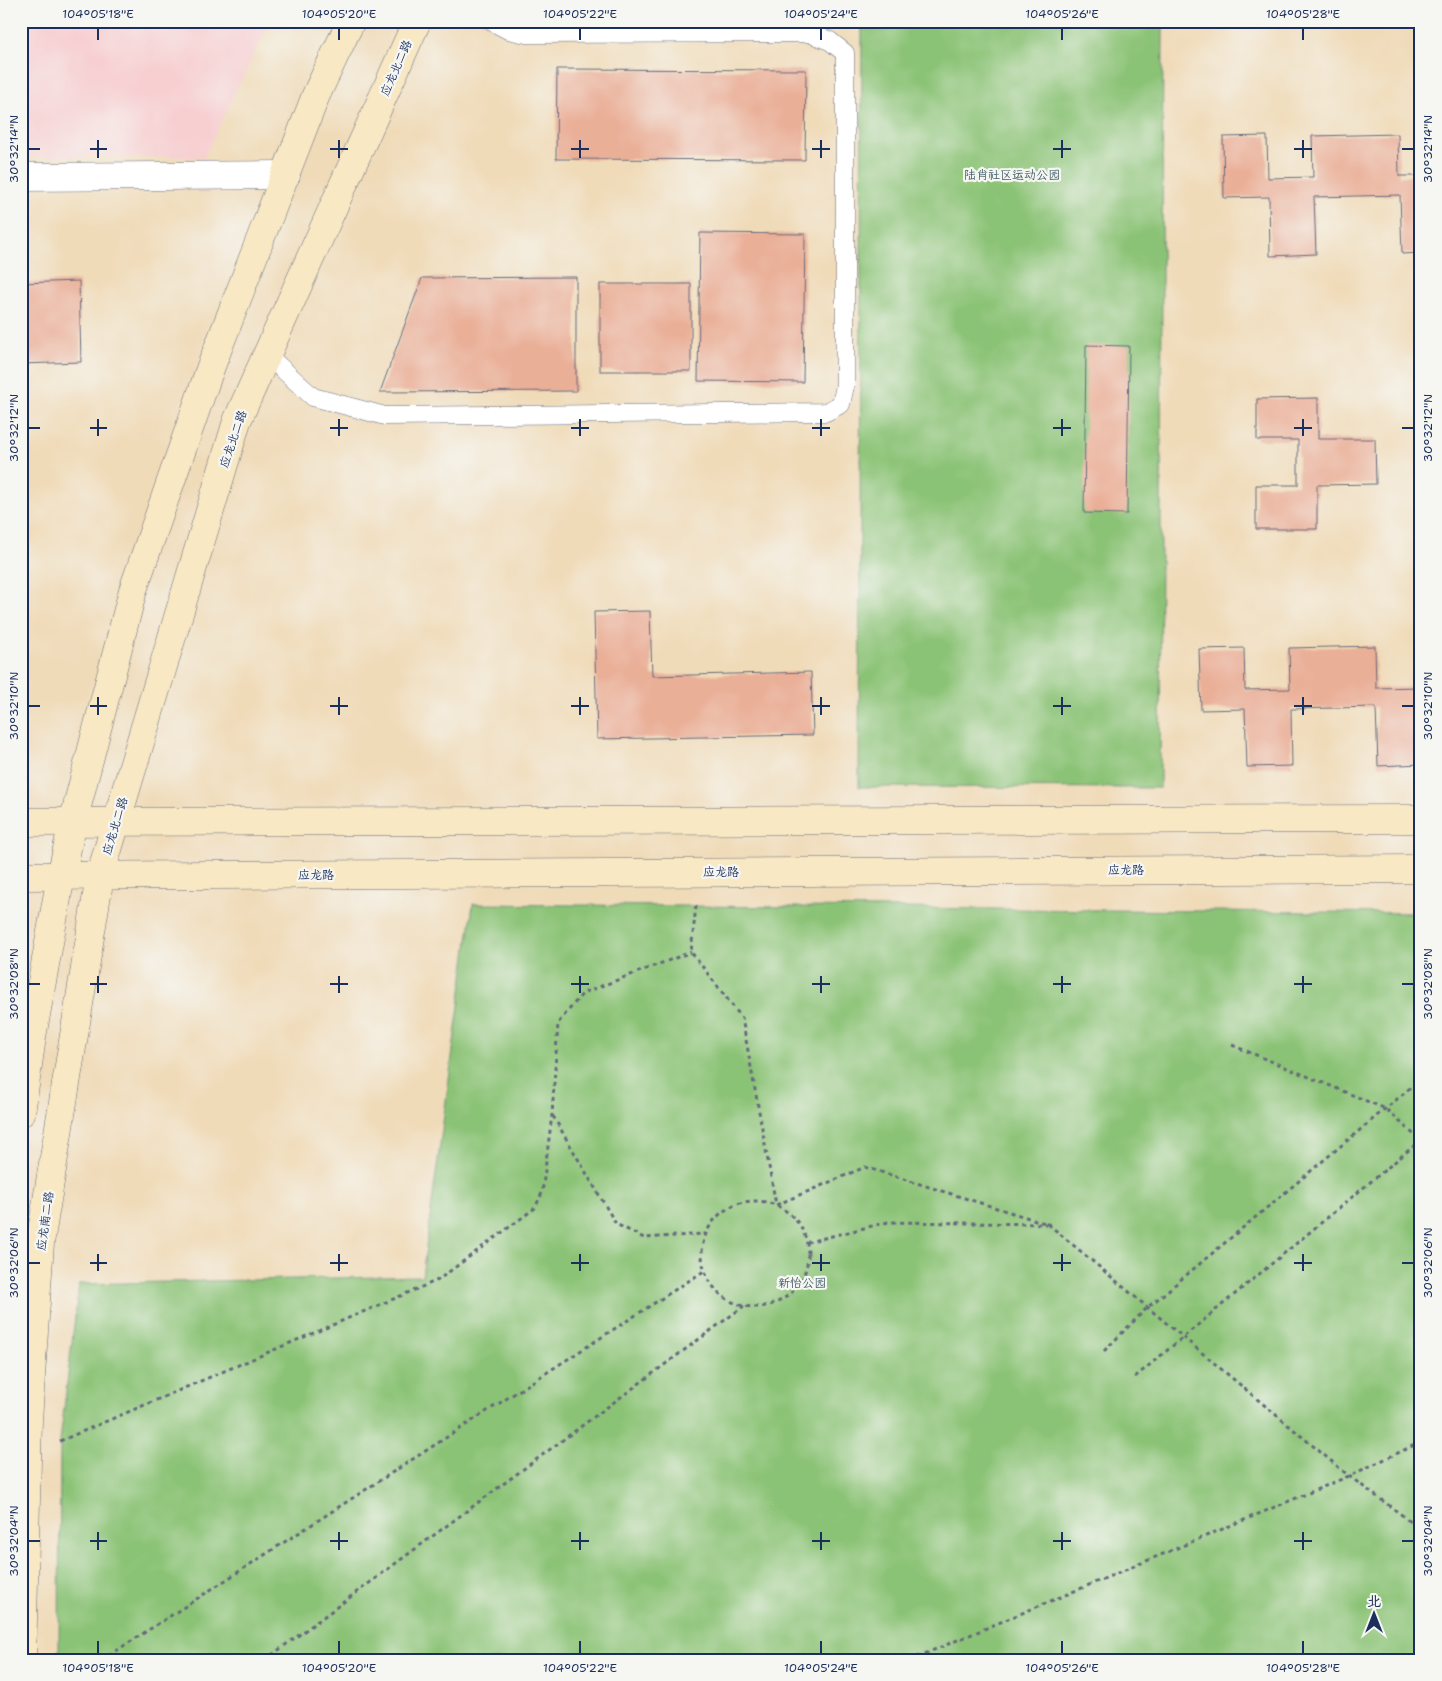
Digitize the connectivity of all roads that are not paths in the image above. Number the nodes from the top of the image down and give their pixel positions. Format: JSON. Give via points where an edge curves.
{"nodes":[{"id":1,"x":351,"y":21,"type":"edge"},
{"id":2,"x":417,"y":21,"type":"edge"},
{"id":3,"x":491,"y":21,"type":"edge"},
{"id":4,"x":286,"y":175,"type":"junction"},
{"id":5,"x":21,"y":177,"type":"edge"},
{"id":6,"x":267,"y":355,"type":"junction"},
{"id":7,"x":1421,"y":819,"type":"edge"},
{"id":8,"x":21,"y":822,"type":"edge"},
{"id":9,"x":73,"y":822,"type":"junction"},
{"id":10,"x":116,"y":822,"type":"junction"},
{"id":11,"x":1421,"y":868,"type":"edge"},
{"id":12,"x":21,"y":876,"type":"edge"},
{"id":13,"x":61,"y":876,"type":"junction"},
{"id":14,"x":100,"y":876,"type":"junction"},
{"id":15,"x":21,"y":1113,"type":"edge"},
{"id":16,"x":22,"y":1660,"type":"edge"}],
"edges":[{"from":1,"to":4,"type":"main road","via":[[316,95]]},
{"from":2,"to":6,"type":"main road","name":"应龙北二路"},
{"from":3,"to":6,"type":"lane","via":[[508,30],[526,34],[809,32],[830,41],[846,53],[845,386],[841,404],[826,412],[385,416],[313,397]]},
{"from":4,"to":5,"type":"street"},
{"from":4,"to":9,"type":"main road","via":[[210,369],[133,590]]},
{"from":6,"to":10,"type":"main road","name":"应龙北二路","via":[[237,421]]},
{"from":7,"to":10,"type":"main road"},
{"from":8,"to":9,"type":"main road"},
{"from":9,"to":10,"type":"main road"},
{"from":9,"to":13,"type":"main road"},
{"from":10,"to":14,"type":"main road","name":"应龙北二路"},
{"from":11,"to":14,"type":"main road","name":"应龙路"},
{"from":12,"to":13,"type":"main road","name":"应龙路"},
{"from":13,"to":14,"type":"main road","name":"应龙路"},
{"from":13,"to":15,"type":"main road"},
{"from":14,"to":16,"type":"main road","name":"应龙南二路","via":[[40,1243],[28,1420]]}]}
